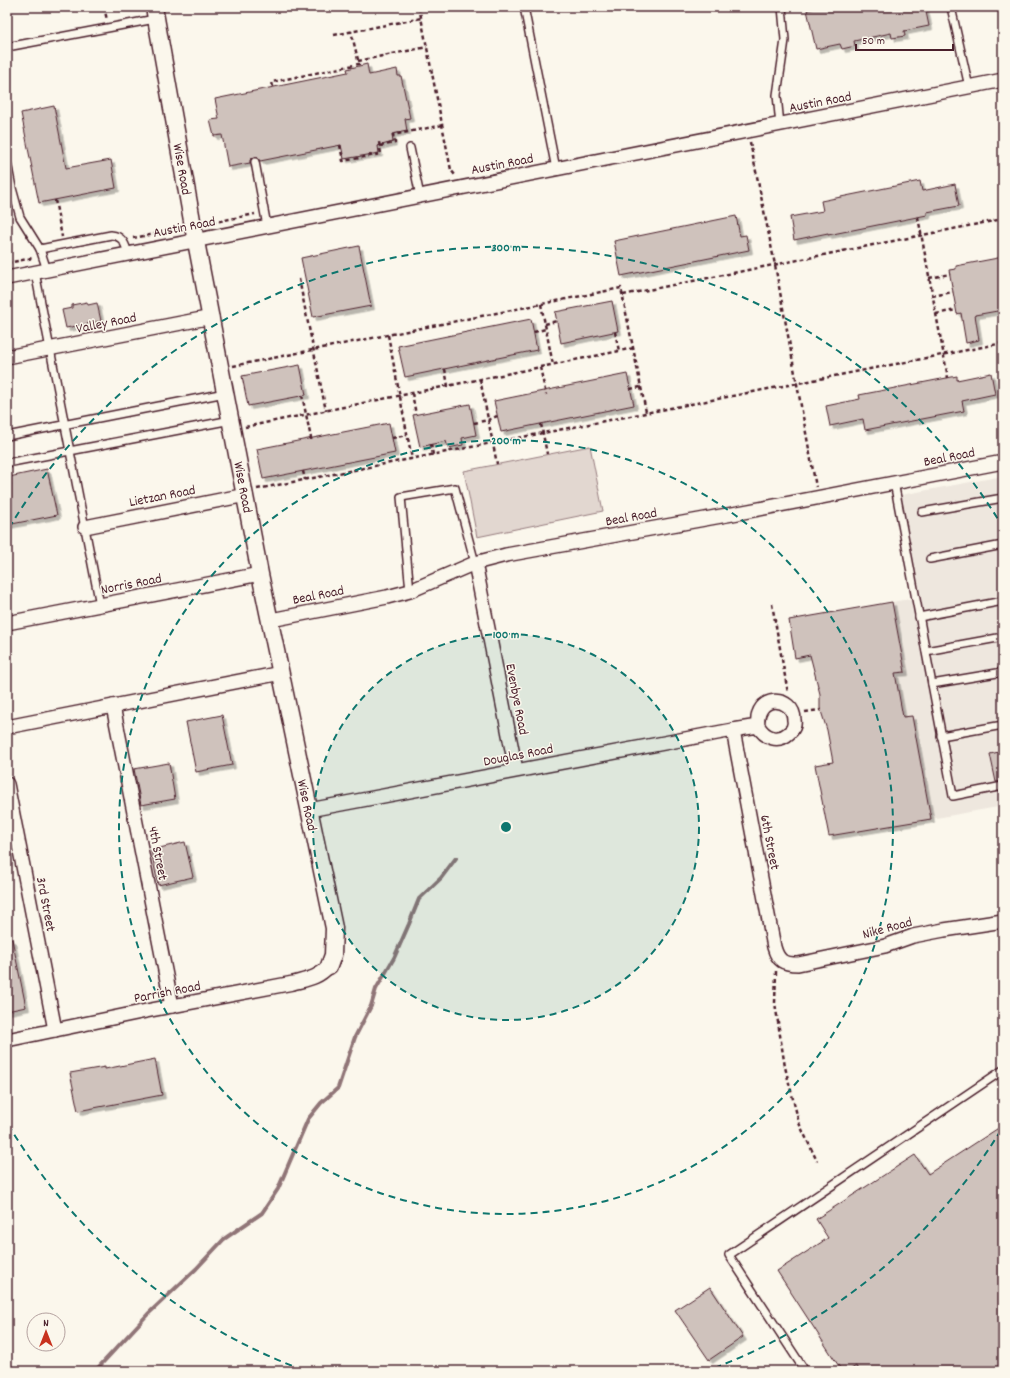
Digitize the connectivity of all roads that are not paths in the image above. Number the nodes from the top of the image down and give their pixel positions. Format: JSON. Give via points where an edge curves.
{"nodes":[{"id":1,"x":524,"y":7,"type":"edge"},
{"id":2,"x":782,"y":7,"type":"edge"},
{"id":3,"x":950,"y":7,"type":"edge"},
{"id":4,"x":155,"y":13,"type":"edge"},
{"id":5,"x":7,"y":47,"type":"edge"},
{"id":6,"x":1003,"y":80,"type":"edge"},
{"id":7,"x":969,"y":87,"type":"junction"},
{"id":8,"x":780,"y":125,"type":"junction"},
{"id":9,"x":410,"y":148,"type":"dead end"},
{"id":10,"x":7,"y":162,"type":"edge"},
{"id":11,"x":255,"y":162,"type":"dead end"},
{"id":12,"x":556,"y":169,"type":"junction"},
{"id":13,"x":420,"y":196,"type":"junction"},
{"id":14,"x":267,"y":226,"type":"junction"},
{"id":15,"x":196,"y":240,"type":"junction"},
{"id":16,"x":40,"y":249,"type":"junction"},
{"id":17,"x":128,"y":254,"type":"junction"},
{"id":18,"x":41,"y":271,"type":"junction"},
{"id":19,"x":7,"y":278,"type":"edge"},
{"id":20,"x":212,"y":317,"type":"junction"},
{"id":21,"x":50,"y":349,"type":"junction"},
{"id":22,"x":7,"y":357,"type":"edge"},
{"id":23,"x":225,"y":393,"type":"junction"},
{"id":24,"x":65,"y":425,"type":"junction"},
{"id":25,"x":232,"y":425,"type":"junction"},
{"id":26,"x":7,"y":436,"type":"edge"},
{"id":27,"x":70,"y":451,"type":"junction"},
{"id":28,"x":1003,"y":462,"type":"edge"},
{"id":29,"x":7,"y":463,"type":"edge"},
{"id":30,"x":894,"y":482,"type":"junction"},
{"id":31,"x":245,"y":493,"type":"junction"},
{"id":32,"x":1003,"y":498,"type":"edge"},
{"id":33,"x":922,"y":512,"type":"dead end"},
{"id":34,"x":85,"y":526,"type":"junction"},
{"id":35,"x":1003,"y":545,"type":"edge"},
{"id":36,"x":930,"y":558,"type":"dead end"},
{"id":37,"x":474,"y":564,"type":"junction"},
{"id":38,"x":260,"y":574,"type":"junction"},
{"id":39,"x":410,"y":591,"type":"junction"},
{"id":40,"x":1003,"y":601,"type":"edge"},
{"id":41,"x":100,"y":605,"type":"junction"},
{"id":42,"x":919,"y":617,"type":"junction"},
{"id":43,"x":271,"y":620,"type":"junction"},
{"id":44,"x":7,"y":623,"type":"edge"},
{"id":45,"x":1003,"y":637,"type":"edge"},
{"id":46,"x":926,"y":651,"type":"junction"},
{"id":47,"x":1003,"y":672,"type":"edge"},
{"id":48,"x":281,"y":673,"type":"junction"},
{"id":49,"x":932,"y":684,"type":"junction"},
{"id":50,"x":114,"y":706,"type":"junction"},
{"id":51,"x":1003,"y":725,"type":"edge"},
{"id":52,"x":758,"y":726,"type":"dead end"},
{"id":53,"x":7,"y":727,"type":"edge"},
{"id":54,"x":733,"y":730,"type":"junction"},
{"id":55,"x":941,"y":736,"type":"junction"},
{"id":56,"x":516,"y":770,"type":"junction"},
{"id":57,"x":7,"y":784,"type":"edge"},
{"id":58,"x":1003,"y":786,"type":"edge"},
{"id":59,"x":309,"y":810,"type":"junction"},
{"id":60,"x":1003,"y":921,"type":"edge"},
{"id":61,"x":778,"y":957,"type":"joint"},
{"id":62,"x":329,"y":966,"type":"joint"},
{"id":63,"x":172,"y":1006,"type":"junction"},
{"id":64,"x":55,"y":1030,"type":"junction"},
{"id":65,"x":7,"y":1040,"type":"edge"},
{"id":66,"x":1003,"y":1070,"type":"edge"},
{"id":67,"x":805,"y":1371,"type":"edge"}],
"edges":[{"from":1,"to":12,"type":"lane"},
{"from":2,"to":8,"type":"lane","via":[[785,40],[777,95]]},
{"from":3,"to":7,"type":"lane"},
{"from":4,"to":5,"type":"lane"},
{"from":4,"to":15,"type":"street","name":"Wise Road"},
{"from":6,"to":7,"type":"street","name":"Austin Road"},
{"from":7,"to":8,"type":"street","name":"Austin Road"},
{"from":8,"to":12,"type":"street","name":"Austin Road"},
{"from":9,"to":13,"type":"lane"},
{"from":10,"to":16,"type":"lane","via":[[20,217]]},
{"from":11,"to":14,"type":"lane"},
{"from":12,"to":13,"type":"street","name":"Austin Road"},
{"from":13,"to":14,"type":"street","name":"Austin Road"},
{"from":14,"to":15,"type":"street","name":"Austin Road"},
{"from":15,"to":17,"type":"street","name":"Austin Road"},
{"from":15,"to":20,"type":"street","name":"Wise Road"},
{"from":16,"to":17,"type":"lane","via":[[117,236],[123,240]]},
{"from":16,"to":18,"type":"lane"},
{"from":17,"to":18,"type":"street","name":"Austin Road"},
{"from":18,"to":19,"type":"street","name":"Austin Road"},
{"from":18,"to":21,"type":"lane"},
{"from":20,"to":21,"type":"street","name":"Valley Road"},
{"from":20,"to":23,"type":"street","name":"Wise Road"},
{"from":21,"to":22,"type":"street","name":"Valley Road"},
{"from":21,"to":24,"type":"lane"},
{"from":23,"to":24,"type":"lane"},
{"from":23,"to":25,"type":"street","name":"Wise Road"},
{"from":24,"to":26,"type":"lane"},
{"from":24,"to":27,"type":"lane"},
{"from":25,"to":27,"type":"lane"},
{"from":25,"to":31,"type":"street","name":"Wise Road"},
{"from":27,"to":29,"type":"lane"},
{"from":27,"to":34,"type":"lane"},
{"from":28,"to":30,"type":"street","name":"Beal Road"},
{"from":30,"to":37,"type":"street","name":"Beal Road","via":[[506,555]]},
{"from":30,"to":42,"type":"lane"},
{"from":31,"to":34,"type":"street","name":"Lietzan Road"},
{"from":31,"to":38,"type":"street","name":"Wise Road"},
{"from":32,"to":33,"type":"lane"},
{"from":34,"to":41,"type":"lane"},
{"from":35,"to":36,"type":"lane"},
{"from":37,"to":39,"type":"street","name":"Beal Road"},
{"from":37,"to":39,"type":"lane","via":[[455,488],[401,497]]},
{"from":37,"to":56,"type":"street","name":"Evenbye Road"},
{"from":38,"to":41,"type":"street","name":"Norris Road"},
{"from":38,"to":43,"type":"street","name":"Wise Road"},
{"from":39,"to":43,"type":"street","name":"Beal Road"},
{"from":40,"to":42,"type":"lane"},
{"from":41,"to":44,"type":"street","name":"Norris Road"},
{"from":42,"to":46,"type":"lane"},
{"from":43,"to":48,"type":"street","name":"Wise Road"},
{"from":45,"to":46,"type":"lane"},
{"from":46,"to":49,"type":"lane"},
{"from":47,"to":49,"type":"lane"},
{"from":48,"to":50,"type":"street"},
{"from":48,"to":59,"type":"street","name":"Wise Road"},
{"from":49,"to":55,"type":"lane"},
{"from":50,"to":53,"type":"street"},
{"from":50,"to":63,"type":"street","name":"4th Street"},
{"from":51,"to":55,"type":"lane"},
{"from":52,"to":54,"type":"street","name":"Douglas Road"},
{"from":54,"to":56,"type":"street","name":"Douglas Road"},
{"from":54,"to":61,"type":"street","name":"6th Street"},
{"from":55,"to":58,"type":"lane","via":[[953,796]]},
{"from":56,"to":59,"type":"street","name":"Douglas Road"},
{"from":57,"to":64,"type":"street","name":"3rd Street"},
{"from":59,"to":62,"type":"street","name":"Wise Road","via":[[334,928],[333,956]]},
{"from":60,"to":61,"type":"street","name":"Nike Road","via":[[913,936],[885,946],[798,964],[787,964]]},
{"from":62,"to":63,"type":"street","name":"Parrish Road","via":[[314,977],[293,983]]},
{"from":63,"to":64,"type":"street","name":"Parrish Road"},
{"from":64,"to":65,"type":"street","name":"Parrish Road"},
{"from":66,"to":67,"type":"lane","via":[[729,1255]]}]}
